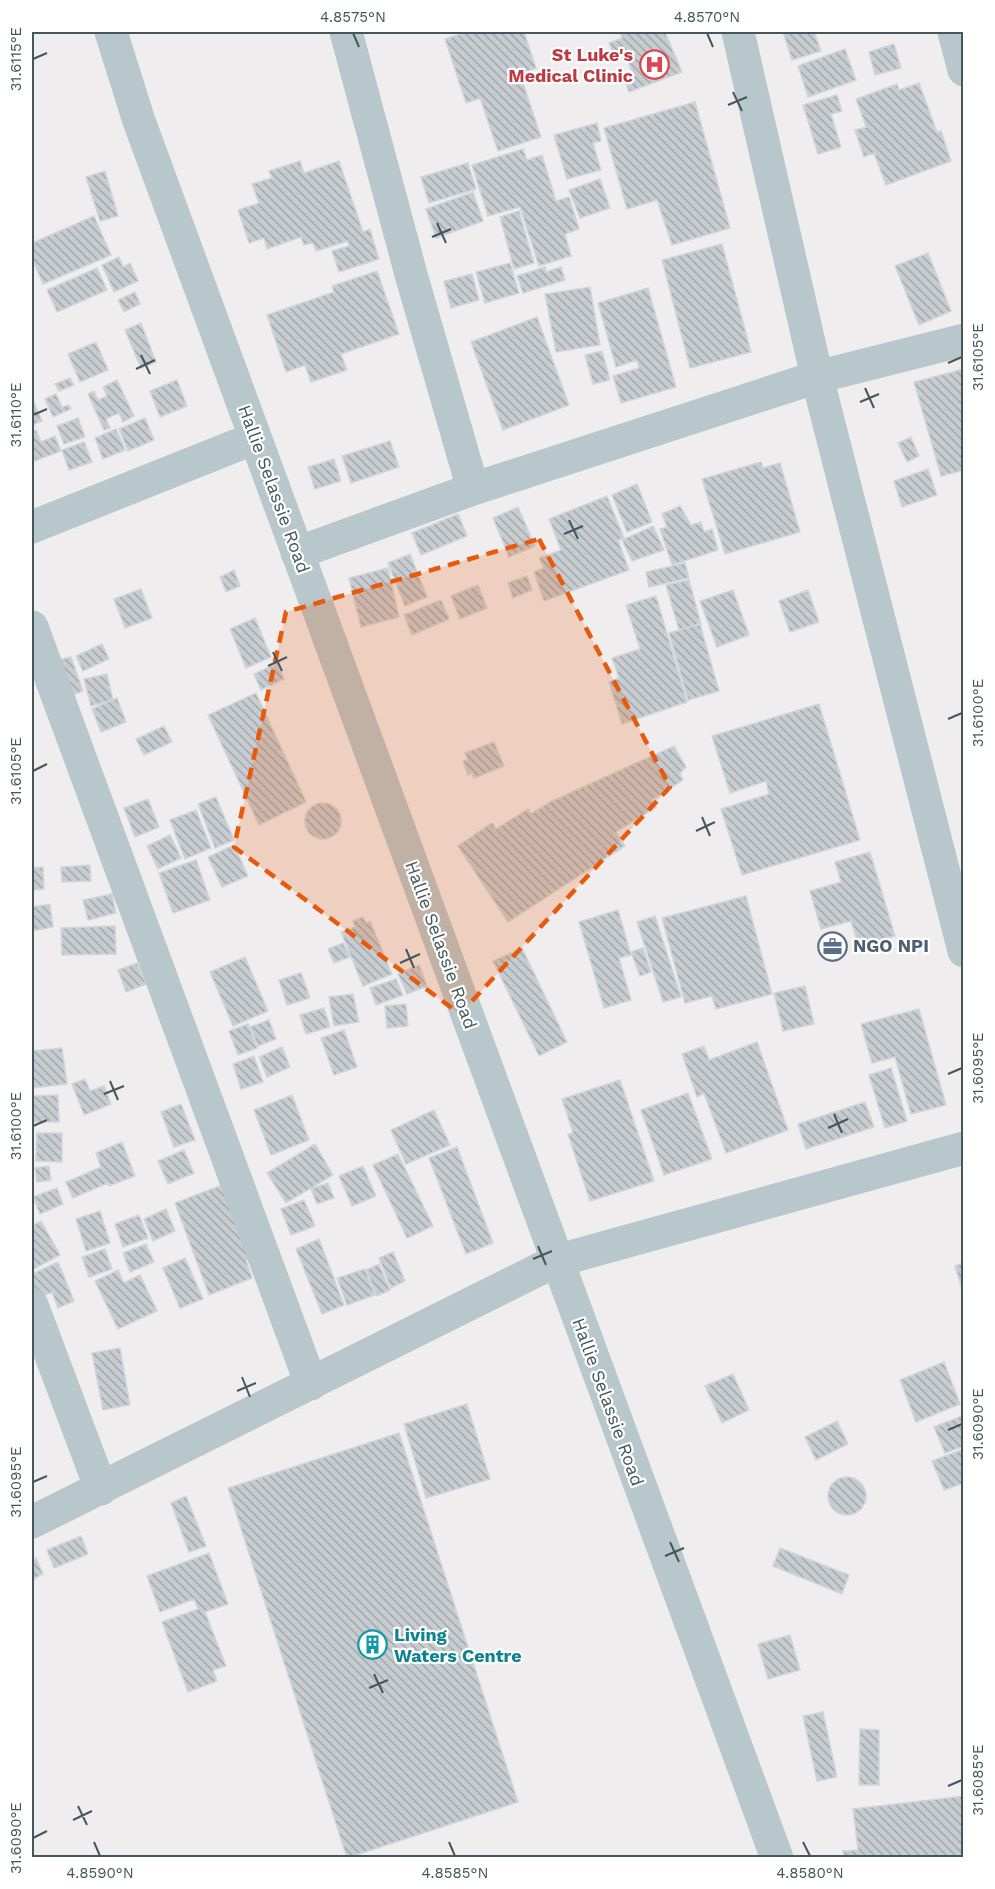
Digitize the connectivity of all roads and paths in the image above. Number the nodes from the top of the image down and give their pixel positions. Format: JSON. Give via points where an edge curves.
{"nodes":[{"id":1,"x":111,"y":32,"type":"edge"},
{"id":2,"x":346,"y":32,"type":"edge"},
{"id":3,"x":738,"y":32,"type":"edge"},
{"id":4,"x":954,"y":32,"type":"edge"},
{"id":5,"x":963,"y":70,"type":"edge"},
{"id":6,"x":963,"y":340,"type":"edge"},
{"id":7,"x":817,"y":377,"type":"junction"},
{"id":8,"x":255,"y":438,"type":"junction"},
{"id":9,"x":473,"y":489,"type":"junction"},
{"id":10,"x":32,"y":527,"type":"edge"},
{"id":11,"x":297,"y":553,"type":"junction"},
{"id":12,"x":32,"y":627,"type":"edge"},
{"id":13,"x":963,"y":951,"type":"edge"},
{"id":14,"x":963,"y":1148,"type":"edge"},
{"id":15,"x":556,"y":1261,"type":"junction"},
{"id":16,"x":32,"y":1305,"type":"edge"},
{"id":17,"x":311,"y":1384,"type":"junction"},
{"id":18,"x":101,"y":1489,"type":"junction"},
{"id":19,"x":32,"y":1522,"type":"edge"},
{"id":20,"x":777,"y":1857,"type":"edge"}],
"edges":[{"from":1,"to":8,"type":"street","name":"Hallie Selassie Road","via":[[139,121]]},
{"from":2,"to":9,"type":"street"},
{"from":3,"to":7,"type":"street"},
{"from":4,"to":5,"type":"street"},
{"from":6,"to":7,"type":"street"},
{"from":7,"to":9,"type":"street"},
{"from":7,"to":13,"type":"street"},
{"from":8,"to":10,"type":"street"},
{"from":8,"to":11,"type":"street","name":"Hallie Selassie Road"},
{"from":9,"to":11,"type":"street"},
{"from":11,"to":15,"type":"street","name":"Hallie Selassie Road"},
{"from":12,"to":17,"type":"street"},
{"from":14,"to":15,"type":"street"},
{"from":15,"to":17,"type":"street"},
{"from":15,"to":20,"type":"street","name":"Hallie Selassie Road"},
{"from":16,"to":18,"type":"street"},
{"from":17,"to":18,"type":"street"},
{"from":18,"to":19,"type":"street"}]}
